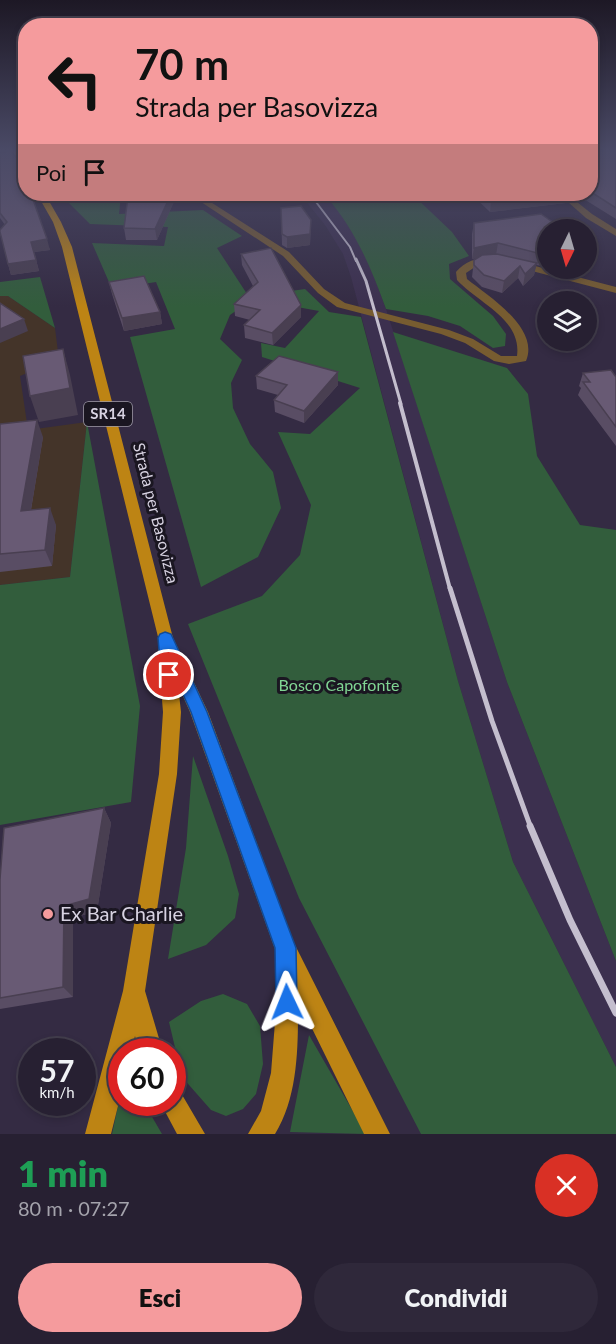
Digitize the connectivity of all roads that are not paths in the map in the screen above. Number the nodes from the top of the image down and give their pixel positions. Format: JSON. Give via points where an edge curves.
{"nodes":[{"id":1,"x":46,"y":202,"type":"edge"},
{"id":2,"x":205,"y":202,"type":"edge"},
{"id":3,"x":572,"y":202,"type":"edge"},
{"id":4,"x":616,"y":233,"type":"edge"},
{"id":5,"x":616,"y":290,"type":"edge"},
{"id":6,"x":165,"y":638,"type":"junction"},
{"id":7,"x":285,"y":948,"type":"junction"},
{"id":8,"x":134,"y":991,"type":"junction"},
{"id":9,"x":147,"y":1038,"type":"edge"},
{"id":10,"x":181,"y":1116,"type":"edge"},
{"id":11,"x":98,"y":1134,"type":"edge"},
{"id":12,"x":192,"y":1134,"type":"edge"},
{"id":13,"x":261,"y":1134,"type":"edge"},
{"id":14,"x":377,"y":1134,"type":"edge"}],
"edges":[{"from":1,"to":6,"type":"main road","name":"Strada per Basovizza","number":"SR14","via":[[67,247]]},
{"from":2,"to":5,"type":"street","via":[[286,254],[321,291],[341,305],[445,332],[498,359],[522,359],[523,342],[505,314],[462,280],[461,272],[467,265],[495,260]]},
{"from":3,"to":4,"type":"street"},
{"from":6,"to":7,"type":"main road","name":"Strada per Basovizza","number":"SR14","via":[[199,712]]},
{"from":6,"to":8,"type":"main road","name":"Strada per Basovizza","number":"SR14","via":[[172,712],[168,774]]},
{"from":7,"to":13,"type":"main road","name":"Strada per Basovizza","via":[[287,1022],[281,1083],[268,1126]]},
{"from":7,"to":14,"type":"main road","name":"Strada per Basovizza"},
{"from":8,"to":9,"type":"main road","name":"Strada per Basovizza"},
{"from":8,"to":11,"type":"main road","name":"Strada per Basovizza"},
{"from":10,"to":12,"type":"main road"}]}
